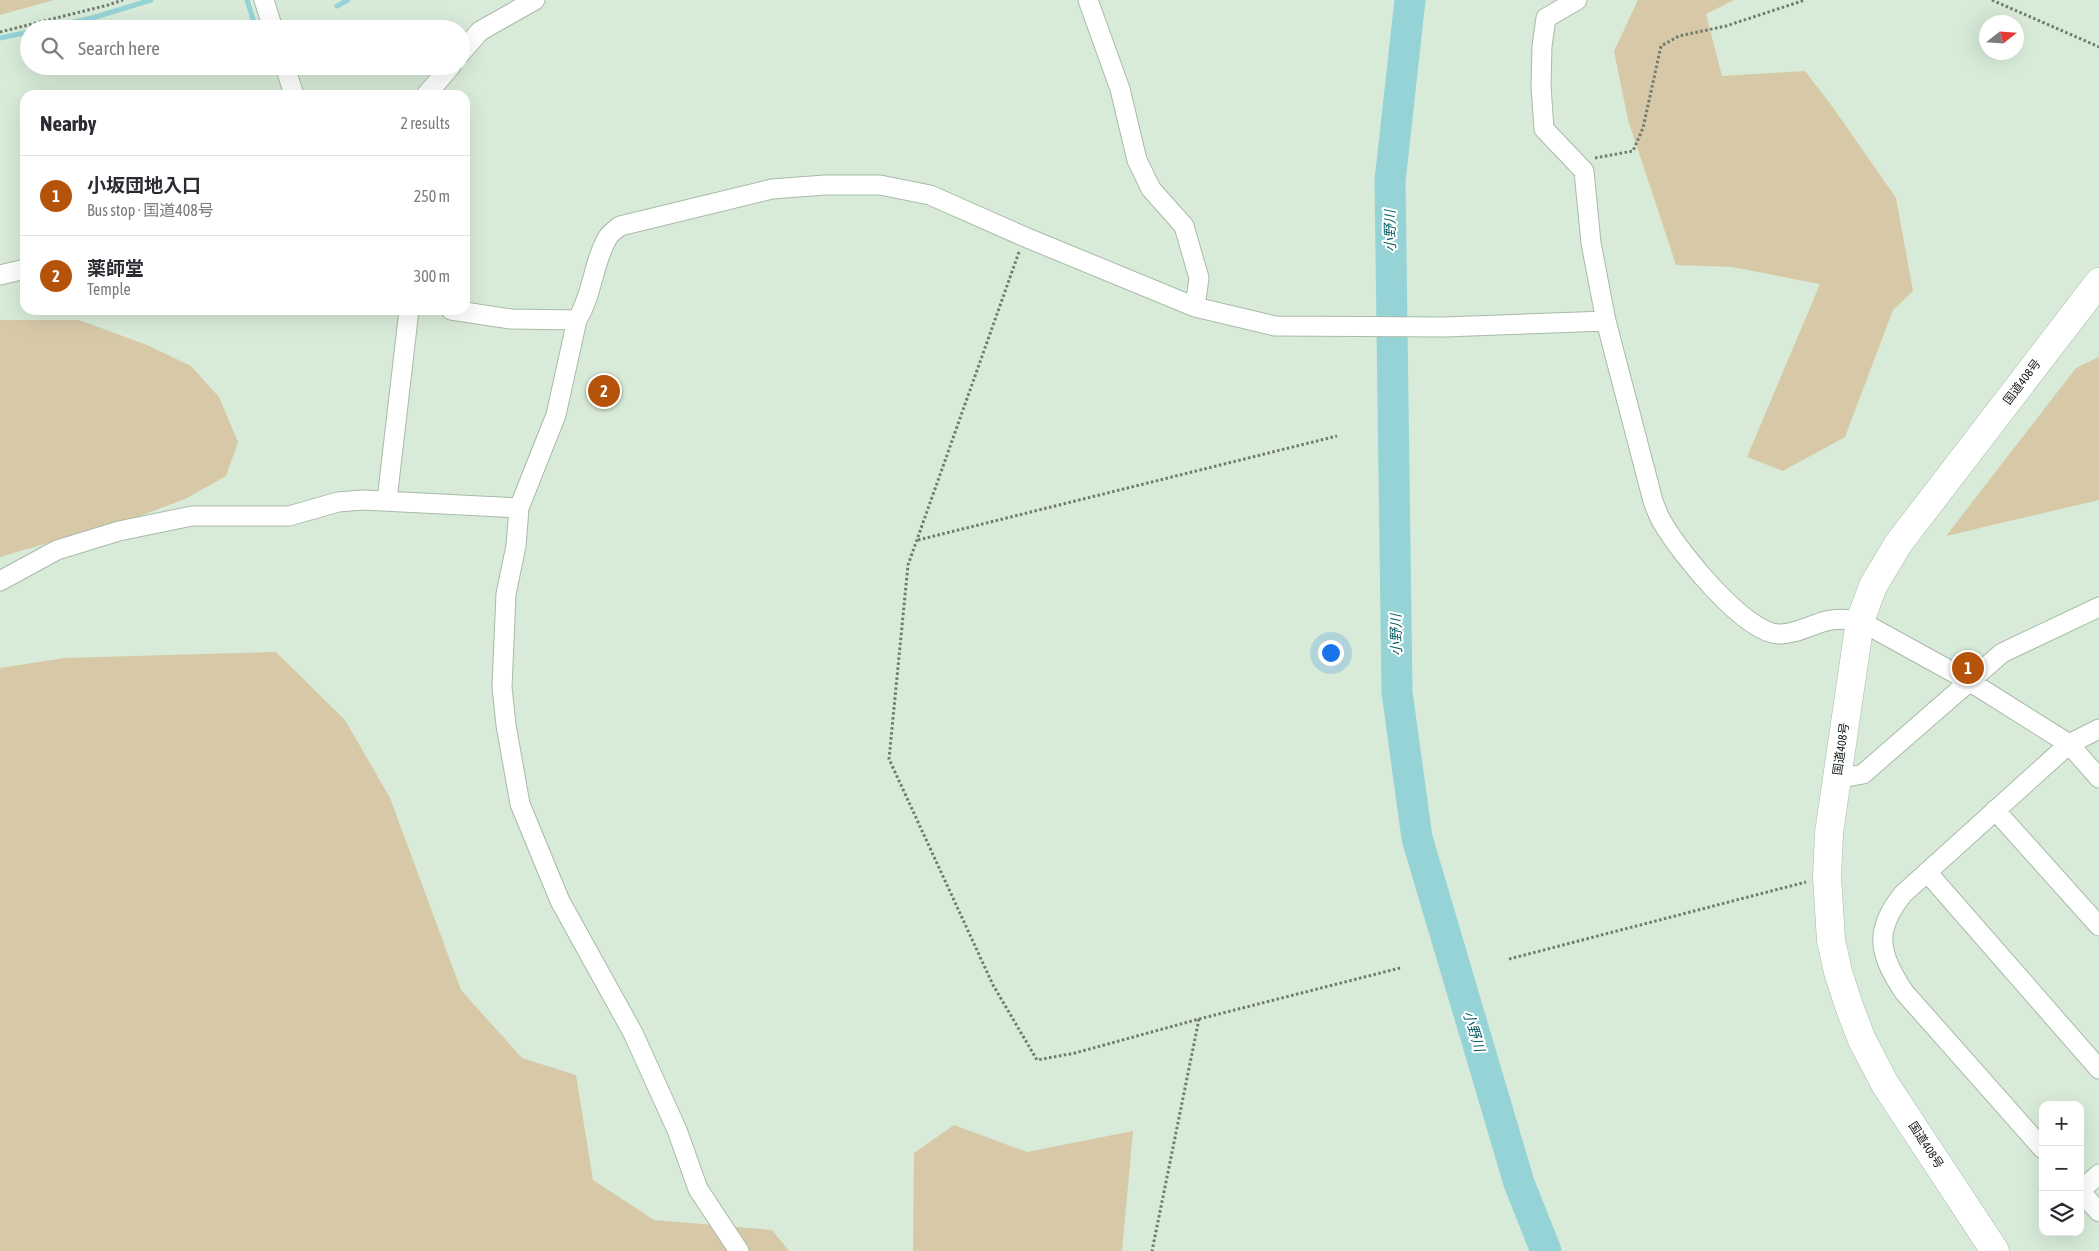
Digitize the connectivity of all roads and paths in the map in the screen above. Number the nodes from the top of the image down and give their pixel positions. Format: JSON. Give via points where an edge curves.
{"nodes":[{"id":1,"x":123,"y":0,"type":"edge"},
{"id":2,"x":264,"y":0,"type":"edge"},
{"id":3,"x":535,"y":0,"type":"edge"},
{"id":4,"x":1088,"y":0,"type":"edge"},
{"id":5,"x":1576,"y":0,"type":"edge"},
{"id":6,"x":1805,"y":0,"type":"edge"},
{"id":7,"x":1992,"y":0,"type":"edge"},
{"id":8,"x":50,"y":20,"type":"edge"},
{"id":9,"x":270,"y":20,"type":"edge"},
{"id":10,"x":20,"y":27,"type":"edge"},
{"id":11,"x":0,"y":32,"type":"edge"},
{"id":12,"x":470,"y":43,"type":"edge"},
{"id":13,"x":2099,"y":47,"type":"edge"},
{"id":14,"x":288,"y":75,"type":"edge"},
{"id":15,"x":443,"y":75,"type":"edge"},
{"id":16,"x":292,"y":90,"type":"edge"},
{"id":17,"x":430,"y":90,"type":"edge"},
{"id":18,"x":1579,"y":166,"type":"junction"},
{"id":19,"x":1024,"y":237,"type":"junction"},
{"id":20,"x":20,"y":270,"type":"edge"},
{"id":21,"x":0,"y":275,"type":"edge"},
{"id":22,"x":2099,"y":282,"type":"edge"},
{"id":23,"x":1195,"y":307,"type":"junction"},
{"id":24,"x":470,"y":313,"type":"edge"},
{"id":25,"x":408,"y":315,"type":"edge"},
{"id":26,"x":577,"y":320,"type":"junction"},
{"id":27,"x":1606,"y":320,"type":"junction"},
{"id":28,"x":1336,"y":436,"type":"dead end"},
{"id":29,"x":387,"y":500,"type":"junction"},
{"id":30,"x":519,"y":508,"type":"junction"},
{"id":31,"x":918,"y":540,"type":"junction"},
{"id":32,"x":0,"y":581,"type":"edge"},
{"id":33,"x":2099,"y":607,"type":"edge"},
{"id":34,"x":1860,"y":621,"type":"junction"},
{"id":35,"x":1969,"y":681,"type":"junction"},
{"id":36,"x":2099,"y":729,"type":"edge"},
{"id":37,"x":2069,"y":744,"type":"junction"},
{"id":38,"x":2099,"y":778,"type":"edge"},
{"id":39,"x":1836,"y":780,"type":"junction"},
{"id":40,"x":1995,"y":810,"type":"junction"},
{"id":41,"x":1927,"y":872,"type":"junction"},
{"id":42,"x":1826,"y":877,"type":"junction"},
{"id":43,"x":2099,"y":926,"type":"edge"},
{"id":44,"x":1509,"y":959,"type":"dead end"},
{"id":45,"x":1400,"y":968,"type":"dead end"},
{"id":46,"x":1199,"y":1019,"type":"junction"},
{"id":47,"x":2099,"y":1069,"type":"edge"},
{"id":48,"x":2040,"y":1146,"type":"edge"},
{"id":49,"x":2099,"y":1174,"type":"edge"},
{"id":50,"x":2084,"y":1187,"type":"edge"},
{"id":51,"x":2084,"y":1195,"type":"edge"},
{"id":52,"x":2099,"y":1212,"type":"edge"},
{"id":53,"x":738,"y":1251,"type":"edge"},
{"id":54,"x":1152,"y":1251,"type":"edge"},
{"id":55,"x":1995,"y":1251,"type":"edge"}],
"edges":[{"from":1,"to":8,"type":"path"},
{"from":2,"to":9,"type":"street"},
{"from":3,"to":12,"type":"street","via":[[480,31]]},
{"from":4,"to":23,"type":"street","via":[[1120,88],[1137,160],[1151,189],[1184,226],[1199,278]]},
{"from":5,"to":18,"type":"street","via":[[1546,18],[1541,86],[1544,129]]},
{"from":6,"to":18,"type":"path","via":[[1726,26],[1679,36],[1661,46],[1643,128],[1633,151],[1598,157]]},
{"from":7,"to":13,"type":"path"},
{"from":10,"to":11,"type":"path"},
{"from":14,"to":16,"type":"street"},
{"from":15,"to":17,"type":"street"},
{"from":18,"to":27,"type":"street","via":[[1584,171],[1591,243]]},
{"from":19,"to":23,"type":"street"},
{"from":19,"to":26,"type":"street","via":[[930,195],[880,185],[772,188],[620,226],[602,251],[585,307]]},
{"from":19,"to":31,"type":"path"},
{"from":20,"to":21,"type":"street"},
{"from":22,"to":34,"type":"highway","name":"国道408号","via":[[1898,544],[1876,579]]},
{"from":23,"to":27,"type":"street","via":[[1275,326],[1444,327]]},
{"from":24,"to":26,"type":"street","via":[[511,319]]},
{"from":25,"to":29,"type":"street"},
{"from":26,"to":30,"type":"street","via":[[556,415]]},
{"from":27,"to":34,"type":"street","via":[[1653,501],[1663,524],[1681,550],[1722,598],[1760,628],[1779,634],[1840,618]]},
{"from":28,"to":31,"type":"path"},
{"from":29,"to":30,"type":"street"},
{"from":29,"to":32,"type":"street","via":[[338,502],[289,516],[192,516],[119,531],[57,550]]},
{"from":30,"to":53,"type":"street","via":[[516,546],[506,594],[502,687],[520,804],[560,901],[633,1033],[677,1130],[698,1189]]},
{"from":31,"to":46,"type":"path","via":[[908,565],[890,759],[993,985],[1037,1060],[1075,1053]]},
{"from":33,"to":35,"type":"street","via":[[2002,653]]},
{"from":34,"to":35,"type":"street"},
{"from":34,"to":39,"type":"highway","name":"国道408号"},
{"from":35,"to":37,"type":"street"},
{"from":35,"to":39,"type":"street","via":[[1863,774]]},
{"from":36,"to":37,"type":"street"},
{"from":37,"to":38,"type":"street"},
{"from":37,"to":40,"type":"street"},
{"from":39,"to":42,"type":"highway","name":"国道408号"},
{"from":40,"to":41,"type":"street"},
{"from":40,"to":43,"type":"street"},
{"from":41,"to":47,"type":"street"},
{"from":41,"to":48,"type":"street","via":[[1889,911],[1882,933],[1889,970],[1904,992]]},
{"from":42,"to":44,"type":"path"},
{"from":42,"to":55,"type":"highway","name":"国道408号","via":[[1835,956],[1862,1040],[1885,1084]]},
{"from":45,"to":46,"type":"path"},
{"from":46,"to":54,"type":"path"},
{"from":49,"to":50,"type":"street"},
{"from":51,"to":52,"type":"street"}]}
